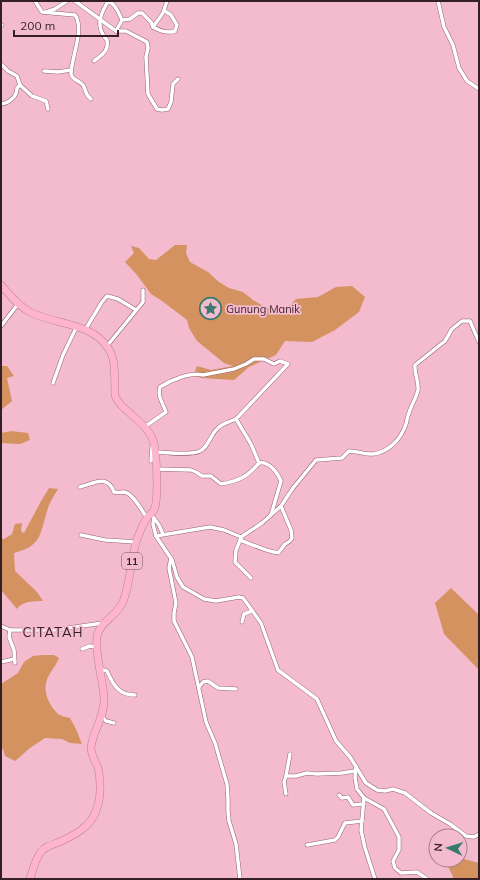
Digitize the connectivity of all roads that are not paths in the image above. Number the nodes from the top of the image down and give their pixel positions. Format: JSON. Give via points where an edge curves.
{"nodes":[{"id":1,"x":35,"y":1,"type":"edge"},
{"id":2,"x":67,"y":1,"type":"edge"},
{"id":3,"x":75,"y":1,"type":"edge"},
{"id":4,"x":167,"y":1,"type":"edge"},
{"id":5,"x":438,"y":1,"type":"edge"},
{"id":6,"x":165,"y":11,"type":"junction"},
{"id":7,"x":45,"y":13,"type":"junction"},
{"id":8,"x":100,"y":20,"type":"junction"},
{"id":9,"x":122,"y":20,"type":"junction"},
{"id":10,"x":153,"y":27,"type":"junction"},
{"id":11,"x":116,"y":31,"type":"junction"},
{"id":12,"x":94,"y":61,"type":"dead end"},
{"id":13,"x":1,"y":64,"type":"edge"},
{"id":14,"x":71,"y":70,"type":"junction"},
{"id":15,"x":44,"y":71,"type":"dead end"},
{"id":16,"x":178,"y":79,"type":"dead end"},
{"id":17,"x":20,"y":85,"type":"junction"},
{"id":18,"x":479,"y":89,"type":"edge"},
{"id":19,"x":92,"y":99,"type":"dead end"},
{"id":20,"x":1,"y":104,"type":"edge"},
{"id":21,"x":48,"y":109,"type":"dead end"},
{"id":22,"x":1,"y":285,"type":"edge"},
{"id":23,"x":143,"y":290,"type":"dead end"},
{"id":24,"x":18,"y":304,"type":"junction"},
{"id":25,"x":136,"y":310,"type":"junction"},
{"id":26,"x":1,"y":326,"type":"edge"},
{"id":27,"x":77,"y":326,"type":"junction"},
{"id":28,"x":86,"y":330,"type":"junction"},
{"id":29,"x":479,"y":342,"type":"edge"},
{"id":30,"x":107,"y":346,"type":"junction"},
{"id":31,"x":53,"y":383,"type":"dead end"},
{"id":32,"x":236,"y":419,"type":"junction"},
{"id":33,"x":146,"y":426,"type":"junction"},
{"id":34,"x":154,"y":440,"type":"junction"},
{"id":35,"x":156,"y":452,"type":"junction"},
{"id":36,"x":151,"y":461,"type":"dead end"},
{"id":37,"x":259,"y":463,"type":"junction"},
{"id":38,"x":156,"y":469,"type":"junction"},
{"id":39,"x":80,"y":487,"type":"dead end"},
{"id":40,"x":281,"y":506,"type":"junction"},
{"id":41,"x":151,"y":516,"type":"junction"},
{"id":42,"x":271,"y":516,"type":"junction"},
{"id":43,"x":163,"y":534,"type":"junction"},
{"id":44,"x":81,"y":535,"type":"dead end"},
{"id":45,"x":156,"y":536,"type":"junction"},
{"id":46,"x":241,"y":539,"type":"junction"},
{"id":47,"x":136,"y":542,"type":"junction"},
{"id":48,"x":170,"y":558,"type":"junction"},
{"id":49,"x":251,"y":578,"type":"dead end"},
{"id":50,"x":252,"y":610,"type":"junction"},
{"id":51,"x":242,"y":622,"type":"dead end"},
{"id":52,"x":104,"y":623,"type":"junction"},
{"id":53,"x":1,"y":626,"type":"edge"},
{"id":54,"x":10,"y":630,"type":"junction"},
{"id":55,"x":97,"y":647,"type":"junction"},
{"id":56,"x":82,"y":648,"type":"dead end"},
{"id":57,"x":1,"y":662,"type":"edge"},
{"id":58,"x":99,"y":669,"type":"junction"},
{"id":59,"x":199,"y":688,"type":"junction"},
{"id":60,"x":236,"y":689,"type":"dead end"},
{"id":61,"x":135,"y":695,"type":"dead end"},
{"id":62,"x":102,"y":716,"type":"junction"},
{"id":63,"x":114,"y":723,"type":"dead end"},
{"id":64,"x":290,"y":754,"type":"dead end"},
{"id":65,"x":356,"y":766,"type":"junction"},
{"id":66,"x":355,"y":772,"type":"junction"},
{"id":67,"x":286,"y":776,"type":"junction"},
{"id":68,"x":286,"y":794,"type":"dead end"},
{"id":69,"x":339,"y":795,"type":"dead end"},
{"id":70,"x":364,"y":798,"type":"junction"},
{"id":71,"x":364,"y":804,"type":"junction"},
{"id":72,"x":362,"y":821,"type":"junction"},
{"id":73,"x":479,"y":834,"type":"edge"},
{"id":74,"x":307,"y":845,"type":"dead end"},
{"id":75,"x":30,"y":879,"type":"edge"},
{"id":76,"x":240,"y":879,"type":"edge"},
{"id":77,"x":375,"y":879,"type":"edge"},
{"id":78,"x":427,"y":879,"type":"edge"}],
"edges":[{"from":1,"to":7,"type":"street","via":[[39,9]]},
{"from":2,"to":7,"type":"street"},
{"from":3,"to":8,"type":"street"},
{"from":4,"to":6,"type":"street"},
{"from":5,"to":18,"type":"street","via":[[459,68],[467,81]]},
{"from":6,"to":10,"type":"street"},
{"from":6,"to":10,"type":"street","via":[[174,18],[177,25],[175,31],[170,33]]},
{"from":7,"to":14,"type":"street","via":[[75,15],[77,18],[78,31]]},
{"from":8,"to":9,"type":"street","via":[[103,10],[110,2],[118,10]]},
{"from":8,"to":11,"type":"street"},
{"from":8,"to":12,"type":"street","via":[[100,31],[107,40],[107,48],[106,52]]},
{"from":9,"to":10,"type":"street","via":[[142,13]]},
{"from":9,"to":11,"type":"street"},
{"from":11,"to":16,"type":"street","via":[[126,31],[147,42],[148,94],[157,109],[168,109],[173,84]]},
{"from":13,"to":17,"type":"street","via":[[17,76]]},
{"from":14,"to":15,"type":"street"},
{"from":14,"to":19,"type":"street","via":[[72,77],[82,85]]},
{"from":17,"to":20,"type":"street","via":[[10,101]]},
{"from":17,"to":21,"type":"street","via":[[32,96],[46,101]]},
{"from":22,"to":24,"type":"highway","number":"11"},
{"from":23,"to":25,"type":"street","via":[[143,302]]},
{"from":24,"to":26,"type":"street"},
{"from":24,"to":27,"type":"highway","number":"11","via":[[36,315]]},
{"from":25,"to":28,"type":"street","via":[[118,299],[107,296]]},
{"from":25,"to":30,"type":"street"},
{"from":27,"to":28,"type":"highway","number":"11"},
{"from":27,"to":31,"type":"street"},
{"from":28,"to":30,"type":"highway","number":"11"},
{"from":29,"to":40,"type":"street","via":[[470,321],[458,324],[445,341],[415,365],[417,393],[406,418],[406,425],[393,445],[387,451],[374,454],[349,450],[342,458],[316,460]]},
{"from":30,"to":33,"type":"highway","number":"11","via":[[114,360],[116,398],[122,407]]},
{"from":32,"to":33,"type":"street","via":[[288,364],[280,361],[274,364],[264,359],[254,359],[234,369],[172,380],[159,390],[160,401],[166,412]]},
{"from":32,"to":35,"type":"street","via":[[217,428],[206,447],[200,451]]},
{"from":32,"to":37,"type":"street"},
{"from":33,"to":34,"type":"highway","number":"11"},
{"from":34,"to":35,"type":"highway","number":"11"},
{"from":34,"to":36,"type":"street"},
{"from":35,"to":38,"type":"highway","number":"11"},
{"from":37,"to":38,"type":"street","via":[[247,476],[221,484],[213,477],[202,476],[191,470]]},
{"from":37,"to":42,"type":"street","via":[[271,467],[281,481]]},
{"from":38,"to":41,"type":"highway","number":"11","via":[[156,504]]},
{"from":39,"to":41,"type":"street","via":[[99,481],[107,482],[114,492],[128,494]]},
{"from":40,"to":42,"type":"street"},
{"from":40,"to":46,"type":"street","via":[[292,538],[279,552],[256,547]]},
{"from":41,"to":43,"type":"street"},
{"from":41,"to":45,"type":"street"},
{"from":41,"to":47,"type":"highway","number":"11","via":[[143,524]]},
{"from":42,"to":46,"type":"street"},
{"from":43,"to":45,"type":"street"},
{"from":43,"to":46,"type":"street","via":[[210,527],[224,530]]},
{"from":44,"to":47,"type":"street"},
{"from":45,"to":48,"type":"street"},
{"from":46,"to":49,"type":"street","via":[[236,550],[235,562]]},
{"from":47,"to":52,"type":"highway","number":"11","via":[[122,604]]},
{"from":48,"to":50,"type":"street","via":[[183,587],[201,598],[214,601],[241,598]]},
{"from":48,"to":59,"type":"street","via":[[169,568],[176,600],[174,621],[191,652]]},
{"from":50,"to":51,"type":"street","via":[[244,614]]},
{"from":50,"to":65,"type":"street","via":[[263,628],[278,670],[317,699],[336,741]]},
{"from":52,"to":54,"type":"street","via":[[54,630]]},
{"from":52,"to":55,"type":"highway","number":"11","via":[[97,634]]},
{"from":53,"to":54,"type":"street"},
{"from":54,"to":57,"type":"street","via":[[9,637],[15,661]]},
{"from":55,"to":56,"type":"street"},
{"from":55,"to":58,"type":"highway","number":"11"},
{"from":58,"to":61,"type":"street","via":[[107,671],[121,692]]},
{"from":58,"to":62,"type":"highway","number":"11","via":[[104,698]]},
{"from":59,"to":60,"type":"street","via":[[203,682],[208,681],[218,688]]},
{"from":59,"to":76,"type":"street","via":[[206,722],[227,784],[228,816],[236,844]]},
{"from":62,"to":63,"type":"street"},
{"from":62,"to":75,"type":"highway","number":"11","via":[[91,747],[99,774],[97,809],[90,821],[80,830],[41,852]]},
{"from":64,"to":67,"type":"street"},
{"from":65,"to":66,"type":"street"},
{"from":65,"to":73,"type":"street","via":[[366,783],[374,789],[393,789],[405,793],[466,836],[474,837]]},
{"from":66,"to":67,"type":"street"},
{"from":66,"to":70,"type":"street","via":[[356,786]]},
{"from":67,"to":68,"type":"street"},
{"from":69,"to":71,"type":"street","via":[[342,798],[348,797],[353,805]]},
{"from":70,"to":71,"type":"street"},
{"from":70,"to":78,"type":"street","via":[[384,809],[400,837],[399,850],[393,861],[395,868],[401,873],[416,872]]},
{"from":71,"to":72,"type":"street"},
{"from":72,"to":74,"type":"street","via":[[346,822],[335,840]]},
{"from":72,"to":77,"type":"street","via":[[363,840]]}]}
